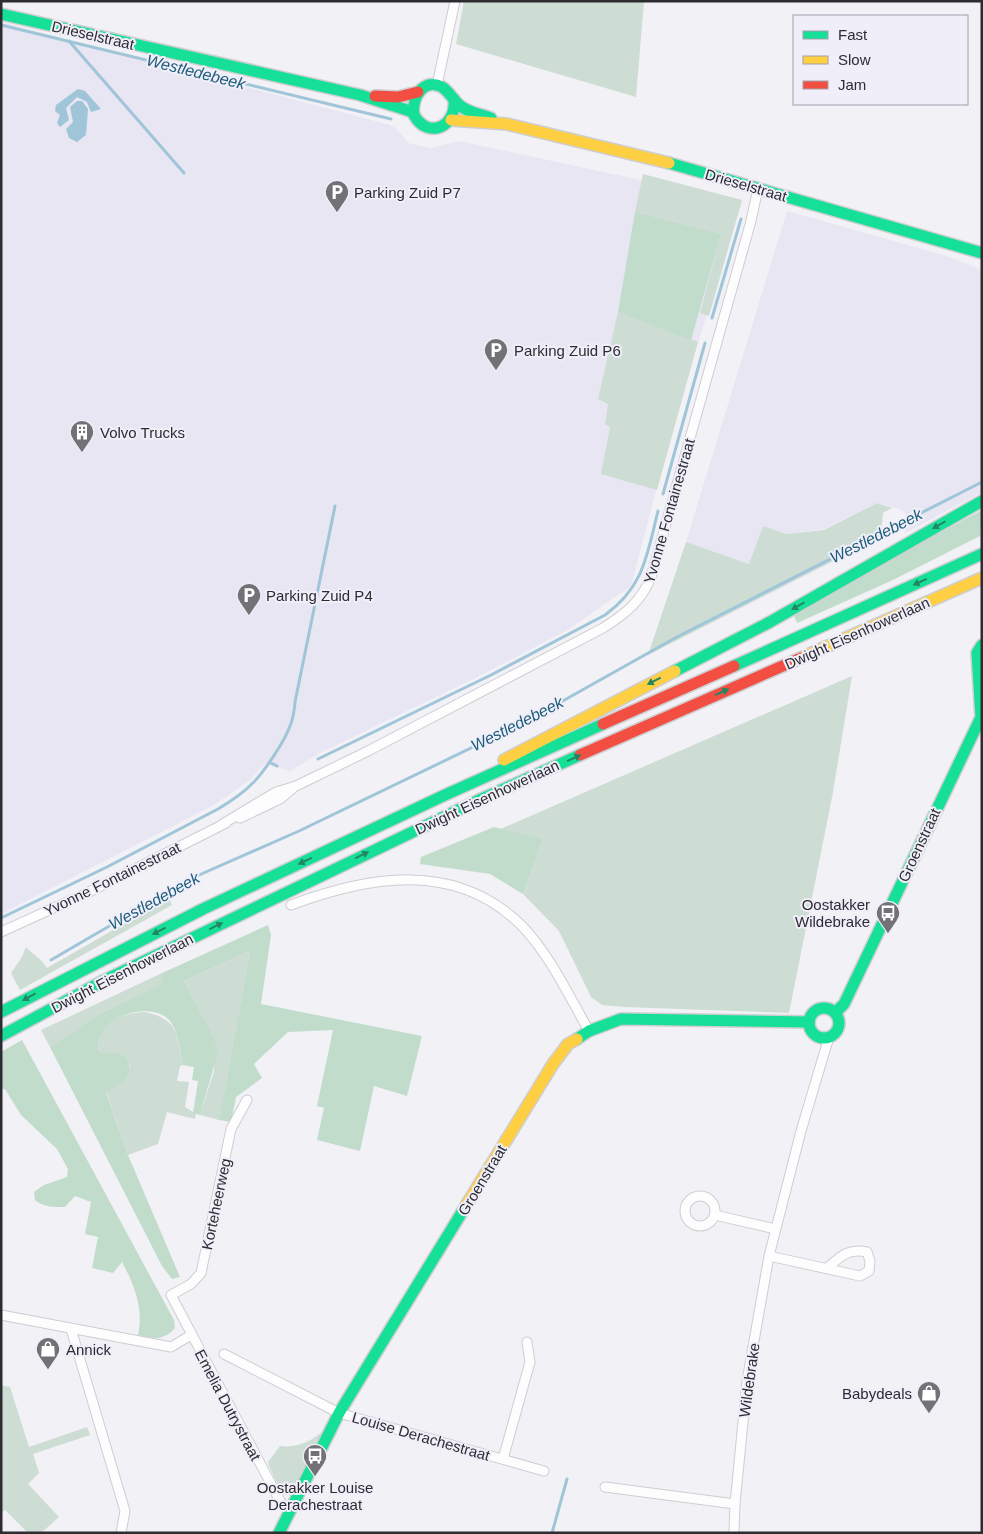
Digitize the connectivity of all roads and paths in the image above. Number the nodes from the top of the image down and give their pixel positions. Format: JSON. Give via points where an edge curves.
{"nodes":[{"id":1,"x":454,"y":1,"type":"edge"},
{"id":2,"x":1,"y":14,"type":"edge"},
{"id":3,"x":437,"y":85,"type":"junction"},
{"id":4,"x":418,"y":92,"type":"junction"},
{"id":5,"x":360,"y":95,"type":"junction"},
{"id":6,"x":454,"y":99,"type":"junction"},
{"id":7,"x":413,"y":112,"type":"junction"},
{"id":8,"x":451,"y":120,"type":"junction"},
{"id":9,"x":507,"y":124,"type":"junction"},
{"id":10,"x":758,"y":188,"type":"junction"},
{"id":11,"x":982,"y":253,"type":"edge"},
{"id":12,"x":982,"y":501,"type":"edge"},
{"id":13,"x":982,"y":554,"type":"edge"},
{"id":14,"x":982,"y":578,"type":"edge"},
{"id":15,"x":982,"y":645,"type":"edge"},
{"id":16,"x":979,"y":665,"type":"edge"},
{"id":17,"x":445,"y":795,"type":"junction"},
{"id":18,"x":291,"y":904,"type":"dead end"},
{"id":19,"x":1,"y":932,"type":"edge"},
{"id":20,"x":1,"y":1012,"type":"edge"},
{"id":21,"x":835,"y":1013,"type":"junction"},
{"id":22,"x":809,"y":1022,"type":"junction"},
{"id":23,"x":589,"y":1031,"type":"junction"},
{"id":24,"x":1,"y":1036,"type":"edge"},
{"id":25,"x":829,"y":1037,"type":"junction"},
{"id":26,"x":247,"y":1100,"type":"dead end"},
{"id":27,"x":715,"y":1215,"type":"dead end"},
{"id":28,"x":775,"y":1229,"type":"junction"},
{"id":29,"x":769,"y":1256,"type":"junction"},
{"id":30,"x":827,"y":1268,"type":"junction"},
{"id":31,"x":171,"y":1295,"type":"joint"},
{"id":32,"x":1,"y":1314,"type":"edge"},
{"id":33,"x":71,"y":1329,"type":"junction"},
{"id":34,"x":191,"y":1335,"type":"junction"},
{"id":35,"x":527,"y":1342,"type":"dead end"},
{"id":36,"x":224,"y":1354,"type":"dead end"},
{"id":37,"x":340,"y":1413,"type":"junction"},
{"id":38,"x":503,"y":1459,"type":"junction"},
{"id":39,"x":544,"y":1471,"type":"dead end"},
{"id":40,"x":605,"y":1487,"type":"dead end"},
{"id":41,"x":735,"y":1504,"type":"junction"},
{"id":42,"x":290,"y":1512,"type":"junction"},
{"id":43,"x":280,"y":1532,"type":"edge"},
{"id":44,"x":121,"y":1533,"type":"edge"},
{"id":45,"x":734,"y":1533,"type":"edge"}],
"edges":[{"from":1,"to":3,"type":"street"},
{"from":2,"to":5,"type":"main road","name":"Drieselstraat"},
{"from":3,"to":4,"type":"main road","name":"Drieselstraat"},
{"from":3,"to":6,"type":"main road","name":"Drieselstraat","via":[[446,89]]},
{"from":4,"to":5,"type":"main road","name":"Drieselstraat","via":[[389,97]]},
{"from":4,"to":7,"type":"main road","via":[[412,103]]},
{"from":5,"to":7,"type":"main road","name":"Drieselstraat"},
{"from":6,"to":8,"type":"main road"},
{"from":6,"to":9,"type":"main road","name":"Drieselstraat","via":[[462,107]]},
{"from":7,"to":8,"type":"main road","name":"Drieselstraat","via":[[419,123],[430,128],[441,127]]},
{"from":8,"to":9,"type":"main road","name":"Drieselstraat"},
{"from":9,"to":10,"type":"main road","name":"Drieselstraat","via":[[640,155]]},
{"from":10,"to":11,"type":"main road","name":"Drieselstraat"},
{"from":10,"to":19,"type":"street","name":"Yvonne Fontainestraat","via":[[651,577],[645,592],[625,615],[296,786],[276,792],[222,825]]},
{"from":12,"to":17,"type":"main road","one_way":true,"via":[[770,622],[526,746]]},
{"from":13,"to":17,"type":"main road","name":"Dwight Eisenhowerlaan","one_way":true},
{"from":24,"to":14,"type":"main road","name":"Dwight Eisenhowerlaan","one_way":true,"via":[[103,980],[477,801]]},
{"from":15,"to":16,"type":"main road","name":"Groenstraat","via":[[977,653]]},
{"from":16,"to":21,"type":"main road","name":"Groenstraat","via":[[981,717],[844,1004]]},
{"from":17,"to":20,"type":"main road","name":"Dwight Eisenhowerlaan","one_way":true,"via":[[203,908]]},
{"from":18,"to":23,"type":"street","via":[[335,889],[394,880],[440,882],[479,895],[523,927],[548,960]]},
{"from":21,"to":22,"type":"main road","via":[[821,1008],[812,1013]]},
{"from":21,"to":25,"type":"main road","via":[[838,1028]]},
{"from":22,"to":23,"type":"main road","name":"Groenstraat","via":[[621,1020]]},
{"from":22,"to":25,"type":"main road","via":[[814,1035]]},
{"from":23,"to":37,"type":"main road","name":"Groenstraat","via":[[568,1044],[553,1064]]},
{"from":25,"to":28,"type":"street","name":"Wildebrake"},
{"from":26,"to":31,"type":"street","name":"Korteheerweg","via":[[231,1129],[201,1273],[191,1284]]},
{"from":27,"to":28,"type":"street"},
{"from":28,"to":29,"type":"street","name":"Wildebrake"},
{"from":29,"to":30,"type":"street"},
{"from":29,"to":41,"type":"street","name":"Wildebrake","via":[[747,1381]]},
{"from":30,"to":30,"type":"street","via":[[854,1249],[867,1252],[870,1261],[869,1270],[860,1276]]},
{"from":31,"to":34,"type":"street","name":"Emelia Dutrystraat"},
{"from":32,"to":33,"type":"street"},
{"from":33,"to":34,"type":"street","via":[[171,1347]]},
{"from":33,"to":44,"type":"street","via":[[125,1511]]},
{"from":34,"to":42,"type":"street","name":"Emelia Dutrystraat","via":[[280,1500]]},
{"from":35,"to":38,"type":"street","name":"Louise Derachestraat","via":[[530,1362]]},
{"from":36,"to":37,"type":"street","name":"Emelia Dutrystraat"},
{"from":37,"to":38,"type":"street","name":"Louise Derachestraat"},
{"from":37,"to":42,"type":"main road","name":"Groenstraat"},
{"from":38,"to":39,"type":"street","name":"Louise Derachestraat"},
{"from":40,"to":41,"type":"street"},
{"from":41,"to":45,"type":"street","name":"Wildebrake"},
{"from":42,"to":43,"type":"main road","name":"Groenstraat"}]}
